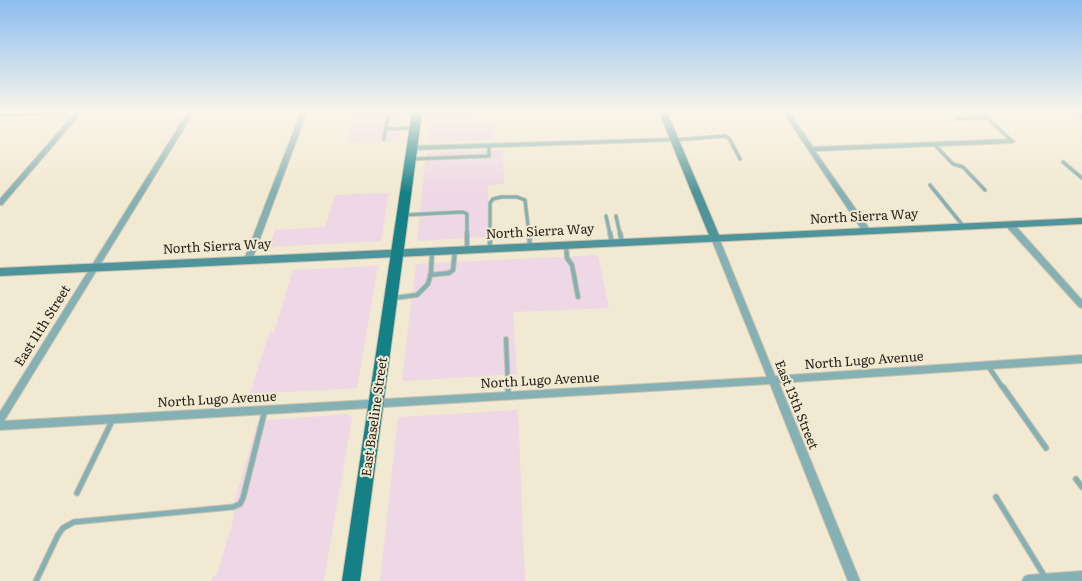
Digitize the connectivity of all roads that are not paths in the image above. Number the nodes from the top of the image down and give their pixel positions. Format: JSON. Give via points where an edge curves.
{"nodes":[{"id":1,"x":55,"y":139,"type":"edge"},
{"id":2,"x":174,"y":139,"type":"edge"},
{"id":3,"x":294,"y":139,"type":"edge"},
{"id":4,"x":414,"y":139,"type":"edge"},
{"id":5,"x":685,"y":139,"type":"edge"},
{"id":6,"x":730,"y":139,"type":"edge"},
{"id":7,"x":804,"y":139,"type":"edge"},
{"id":8,"x":674,"y":140,"type":"junction"},
{"id":9,"x":1012,"y":141,"type":"edge"},
{"id":10,"x":934,"y":144,"type":"junction"},
{"id":11,"x":489,"y":146,"type":"junction"},
{"id":12,"x":810,"y":149,"type":"junction"},
{"id":13,"x":412,"y":154,"type":"junction"},
{"id":14,"x":740,"y":159,"type":"dead end"},
{"id":15,"x":1063,"y":162,"type":"dead end"},
{"id":16,"x":1082,"y":178,"type":"edge"},
{"id":17,"x":930,"y":185,"type":"dead end"},
{"id":18,"x":985,"y":190,"type":"dead end"},
{"id":19,"x":0,"y":202,"type":"edge"},
{"id":20,"x":403,"y":215,"type":"junction"},
{"id":21,"x":606,"y":216,"type":"dead end"},
{"id":22,"x":616,"y":216,"type":"dead end"},
{"id":23,"x":1082,"y":221,"type":"edge"},
{"id":24,"x":1009,"y":224,"type":"junction"},
{"id":25,"x":964,"y":227,"type":"junction"},
{"id":26,"x":867,"y":231,"type":"junction"},
{"id":27,"x":715,"y":238,"type":"junction"},
{"id":28,"x":617,"y":242,"type":"junction"},
{"id":29,"x":566,"y":245,"type":"junction"},
{"id":30,"x":530,"y":246,"type":"junction"},
{"id":31,"x":490,"y":248,"type":"junction"},
{"id":32,"x":467,"y":249,"type":"junction"},
{"id":33,"x":456,"y":250,"type":"junction"},
{"id":34,"x":432,"y":251,"type":"junction"},
{"id":35,"x":398,"y":252,"type":"junction"},
{"id":36,"x":248,"y":260,"type":"junction"},
{"id":37,"x":95,"y":267,"type":"junction"},
{"id":38,"x":0,"y":272,"type":"edge"},
{"id":39,"x":430,"y":274,"type":"junction"},
{"id":40,"x":578,"y":296,"type":"dead end"},
{"id":41,"x":392,"y":299,"type":"junction"},
{"id":42,"x":1082,"y":305,"type":"edge"},
{"id":43,"x":506,"y":339,"type":"dead end"},
{"id":44,"x":1082,"y":360,"type":"edge"},
{"id":45,"x":988,"y":366,"type":"junction"},
{"id":46,"x":773,"y":380,"type":"junction"},
{"id":47,"x":508,"y":396,"type":"junction"},
{"id":48,"x":377,"y":403,"type":"junction"},
{"id":49,"x":266,"y":410,"type":"junction"},
{"id":50,"x":113,"y":419,"type":"junction"},
{"id":51,"x":0,"y":420,"type":"edge"},
{"id":52,"x":0,"y":426,"type":"edge"},
{"id":53,"x":1046,"y":448,"type":"dead end"},
{"id":54,"x":1076,"y":479,"type":"dead end"},
{"id":55,"x":1082,"y":487,"type":"edge"},
{"id":56,"x":77,"y":493,"type":"dead end"},
{"id":57,"x":996,"y":497,"type":"dead end"},
{"id":58,"x":1082,"y":577,"type":"edge"},
{"id":59,"x":1046,"y":580,"type":"junction"},
{"id":60,"x":36,"y":581,"type":"edge"},
{"id":61,"x":351,"y":581,"type":"edge"},
{"id":62,"x":854,"y":581,"type":"edge"},
{"id":63,"x":1028,"y":581,"type":"edge"}],
"edges":[{"from":1,"to":19,"type":"street"},
{"from":2,"to":37,"type":"street","name":"East 11th Street"},
{"from":3,"to":36,"type":"street"},
{"from":4,"to":13,"type":"main road","name":"East Baseline Street"},
{"from":5,"to":8,"type":"lane"},
{"from":6,"to":14,"type":"lane"},
{"from":7,"to":12,"type":"street"},
{"from":8,"to":11,"type":"street"},
{"from":8,"to":27,"type":"street"},
{"from":9,"to":10,"type":"street"},
{"from":10,"to":12,"type":"street"},
{"from":10,"to":18,"type":"lane","via":[[953,164],[963,167]]},
{"from":11,"to":13,"type":"street"},
{"from":11,"to":13,"type":"lane","via":[[489,156]]},
{"from":12,"to":26,"type":"street"},
{"from":13,"to":20,"type":"main road","name":"East Baseline Street"},
{"from":15,"to":16,"type":"lane"},
{"from":17,"to":25,"type":"lane"},
{"from":20,"to":32,"type":"lane","via":[[463,212],[467,214]]},
{"from":20,"to":35,"type":"main road","name":"East Baseline Street"},
{"from":21,"to":28,"type":"lane"},
{"from":22,"to":28,"type":"lane"},
{"from":23,"to":24,"type":"street","name":"North Sierra Way"},
{"from":24,"to":25,"type":"street","name":"North Sierra Way"},
{"from":24,"to":42,"type":"street"},
{"from":25,"to":26,"type":"street","name":"North Sierra Way"},
{"from":26,"to":27,"type":"street","name":"North Sierra Way"},
{"from":27,"to":28,"type":"street","name":"North Sierra Way"},
{"from":27,"to":46,"type":"street","name":"East 13th Street"},
{"from":28,"to":29,"type":"street","name":"North Sierra Way"},
{"from":29,"to":30,"type":"street","name":"North Sierra Way"},
{"from":29,"to":40,"type":"lane","via":[[567,258],[572,265]]},
{"from":30,"to":31,"type":"street","name":"North Sierra Way"},
{"from":30,"to":31,"type":"lane","via":[[525,200],[501,196],[490,203]]},
{"from":31,"to":32,"type":"street","name":"North Sierra Way"},
{"from":32,"to":33,"type":"street","name":"North Sierra Way"},
{"from":33,"to":34,"type":"street","name":"North Sierra Way"},
{"from":33,"to":39,"type":"lane","via":[[453,270],[449,273]]},
{"from":34,"to":35,"type":"street","name":"North Sierra Way"},
{"from":34,"to":39,"type":"lane"},
{"from":35,"to":36,"type":"street","name":"North Sierra Way"},
{"from":35,"to":41,"type":"main road","name":"East Baseline Street"},
{"from":36,"to":37,"type":"street","name":"North Sierra Way"},
{"from":37,"to":38,"type":"street","name":"North Sierra Way"},
{"from":37,"to":51,"type":"street","name":"East 11th Street"},
{"from":39,"to":41,"type":"lane","via":[[428,284],[417,295]]},
{"from":41,"to":48,"type":"main road","name":"East Baseline Street"},
{"from":43,"to":47,"type":"lane"},
{"from":44,"to":45,"type":"street","name":"North Lugo Avenue"},
{"from":45,"to":46,"type":"street","name":"North Lugo Avenue"},
{"from":45,"to":53,"type":"lane"},
{"from":46,"to":47,"type":"street","name":"North Lugo Avenue"},
{"from":46,"to":62,"type":"street","name":"East 13th Street"},
{"from":47,"to":48,"type":"street","name":"North Lugo Avenue"},
{"from":48,"to":49,"type":"street","name":"North Lugo Avenue"},
{"from":48,"to":61,"type":"main road","name":"East Baseline Street"},
{"from":49,"to":50,"type":"street","name":"North Lugo Avenue"},
{"from":49,"to":60,"type":"lane","via":[[240,504],[233,507],[74,522],[62,528]]},
{"from":50,"to":52,"type":"street","name":"North Lugo Avenue"},
{"from":50,"to":56,"type":"lane"},
{"from":54,"to":55,"type":"lane"},
{"from":57,"to":59,"type":"lane"},
{"from":58,"to":59,"type":"street"},
{"from":59,"to":63,"type":"street"}]}
